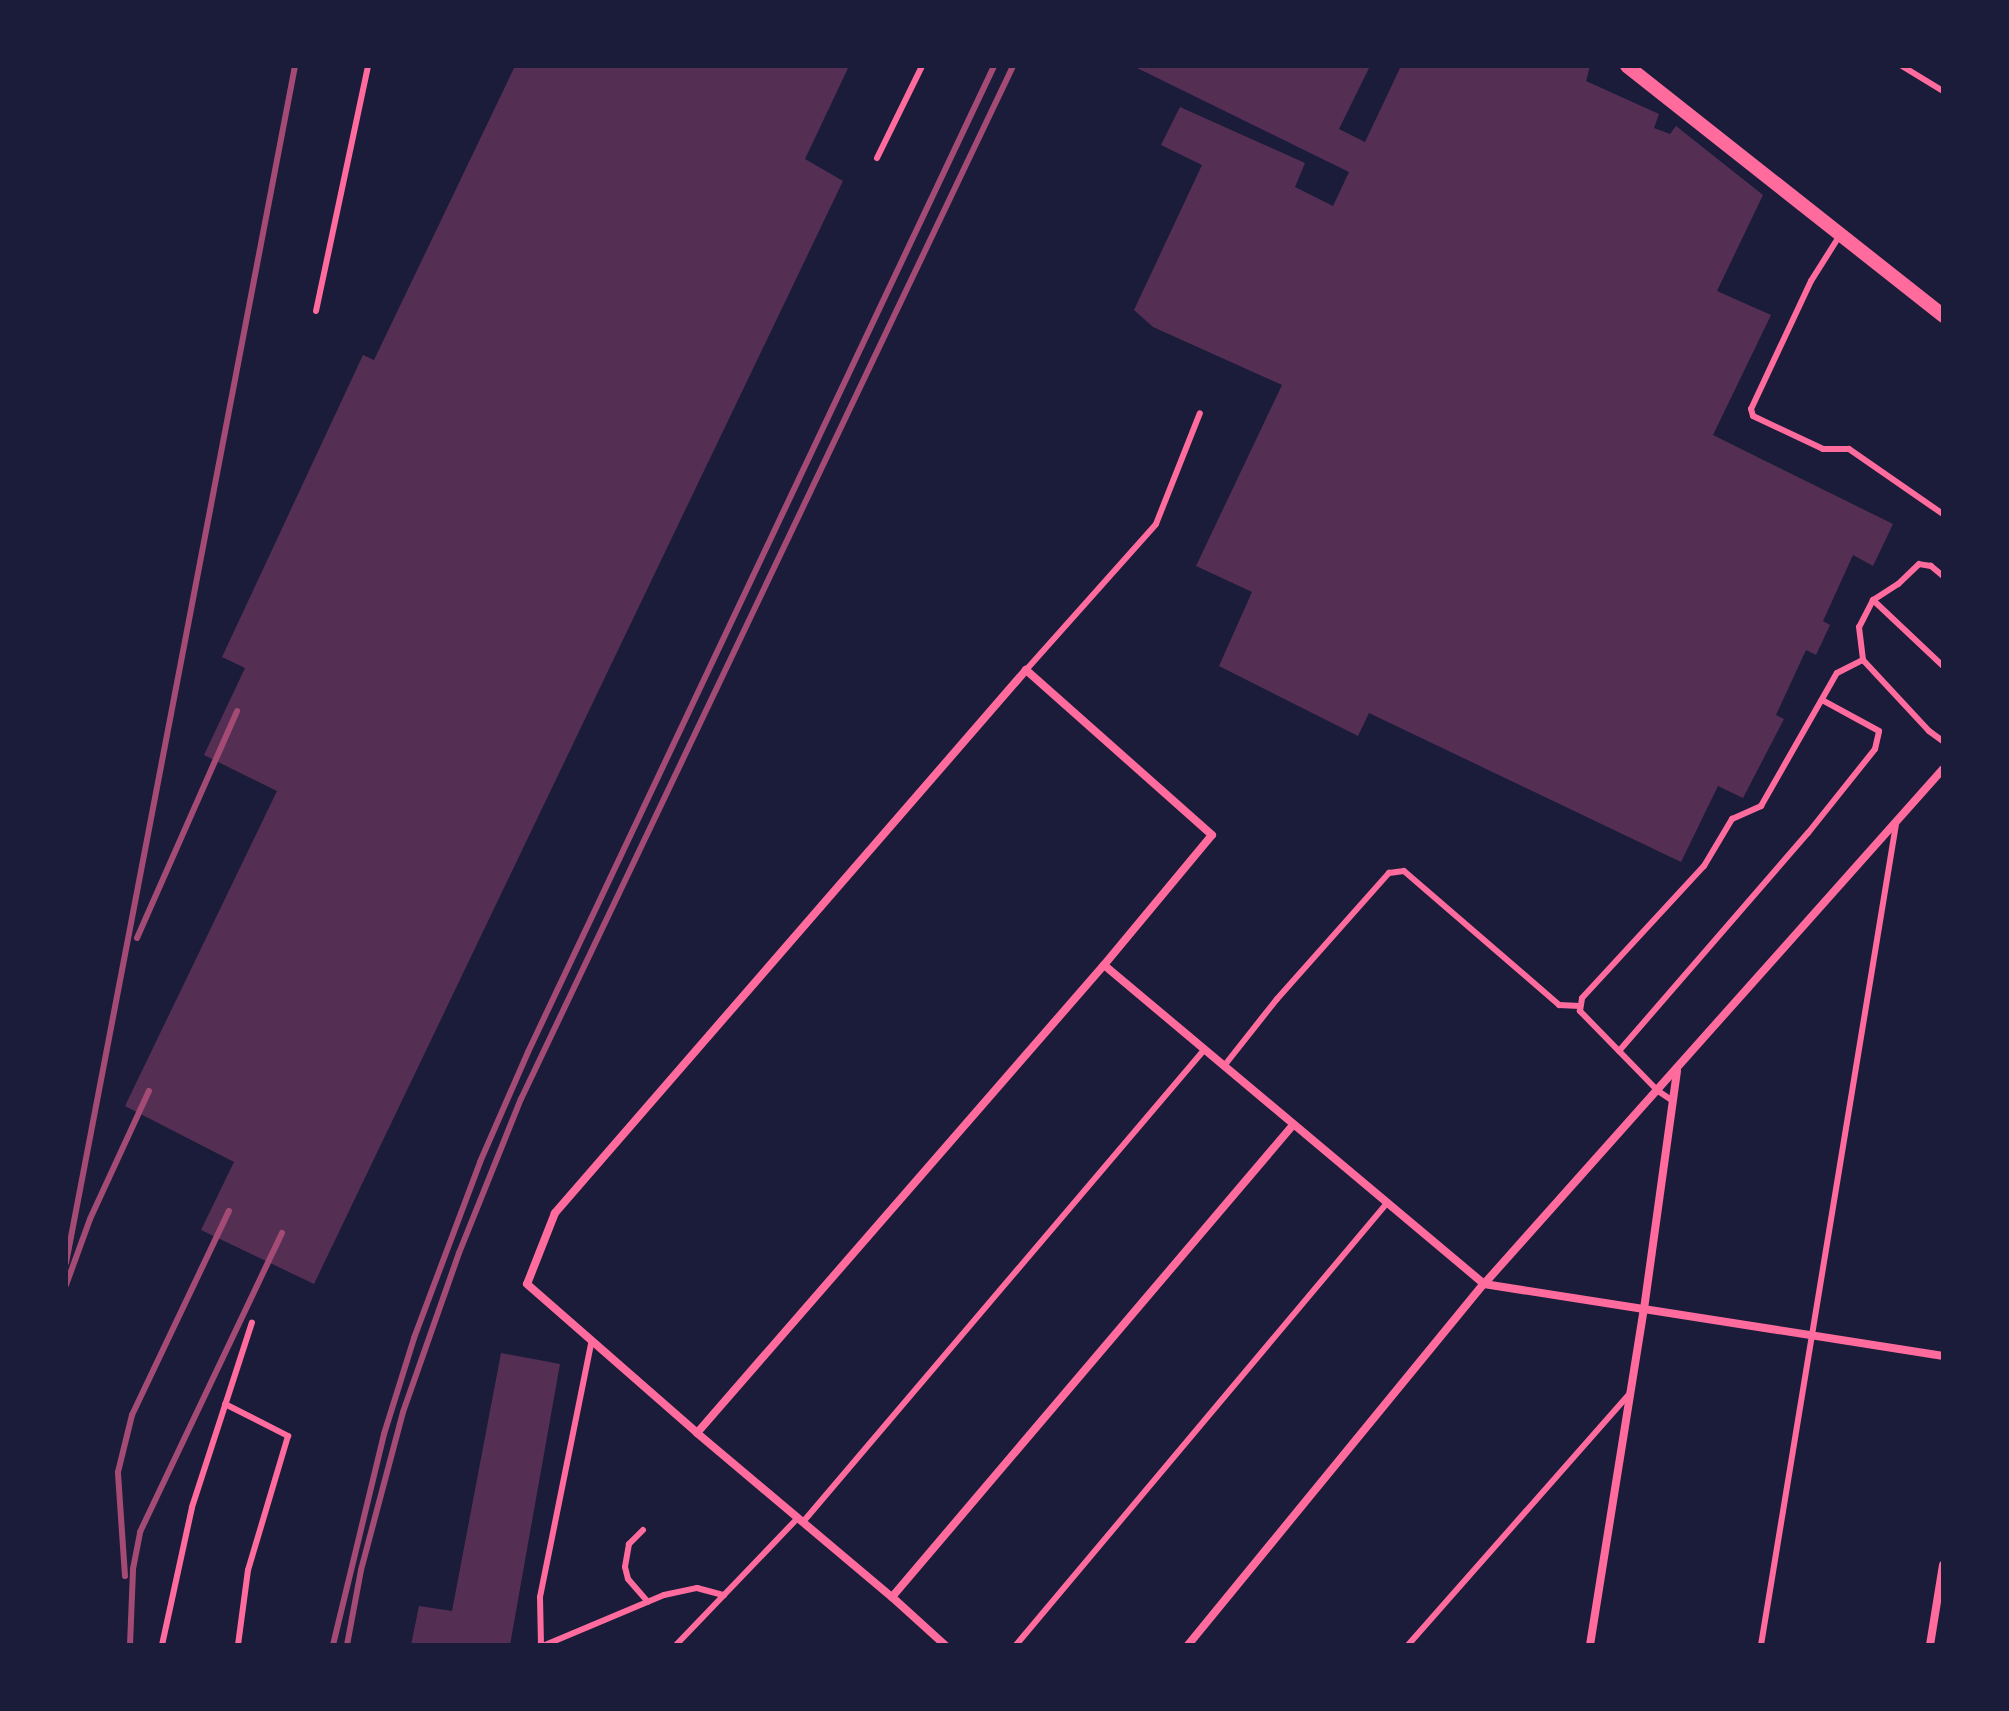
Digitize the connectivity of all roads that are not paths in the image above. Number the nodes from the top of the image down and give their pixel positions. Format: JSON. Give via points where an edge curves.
{"nodes":[{"id":1,"x":368,"y":66,"type":"edge"},
{"id":2,"x":922,"y":66,"type":"edge"},
{"id":3,"x":1628,"y":66,"type":"edge"},
{"id":4,"x":1902,"y":66,"type":"edge"},
{"id":5,"x":1943,"y":91,"type":"edge"},
{"id":6,"x":877,"y":158,"type":"dead end"},
{"id":7,"x":1840,"y":235,"type":"junction"},
{"id":8,"x":316,"y":311,"type":"dead end"},
{"id":9,"x":1943,"y":316,"type":"edge"},
{"id":10,"x":1200,"y":413,"type":"dead end"},
{"id":11,"x":1943,"y":514,"type":"edge"},
{"id":12,"x":1943,"y":576,"type":"edge"},
{"id":13,"x":1873,"y":600,"type":"junction"},
{"id":14,"x":1863,"y":660,"type":"junction"},
{"id":15,"x":1943,"y":666,"type":"edge"},
{"id":16,"x":1026,"y":670,"type":"junction"},
{"id":17,"x":1822,"y":700,"type":"junction"},
{"id":18,"x":1943,"y":741,"type":"edge"},
{"id":19,"x":1943,"y":769,"type":"edge"},
{"id":20,"x":1896,"y":822,"type":"junction"},
{"id":21,"x":1104,"y":965,"type":"junction"},
{"id":22,"x":1580,"y":1006,"type":"junction"},
{"id":23,"x":1204,"y":1050,"type":"junction"},
{"id":24,"x":1619,"y":1051,"type":"junction"},
{"id":25,"x":1224,"y":1066,"type":"junction"},
{"id":26,"x":1677,"y":1070,"type":"junction"},
{"id":27,"x":1658,"y":1091,"type":"junction"},
{"id":28,"x":1673,"y":1101,"type":"junction"},
{"id":29,"x":1293,"y":1125,"type":"junction"},
{"id":30,"x":1387,"y":1203,"type":"junction"},
{"id":31,"x":1484,"y":1284,"type":"junction"},
{"id":32,"x":1644,"y":1309,"type":"junction"},
{"id":33,"x":252,"y":1322,"type":"dead end"},
{"id":34,"x":1810,"y":1335,"type":"junction"},
{"id":35,"x":592,"y":1340,"type":"junction"},
{"id":36,"x":1943,"y":1356,"type":"edge"},
{"id":37,"x":1631,"y":1392,"type":"junction"},
{"id":38,"x":225,"y":1404,"type":"junction"},
{"id":39,"x":697,"y":1433,"type":"junction"},
{"id":40,"x":800,"y":1520,"type":"junction"},
{"id":41,"x":643,"y":1530,"type":"dead end"},
{"id":42,"x":1943,"y":1565,"type":"edge"},
{"id":43,"x":724,"y":1595,"type":"junction"},
{"id":44,"x":892,"y":1597,"type":"junction"},
{"id":45,"x":648,"y":1602,"type":"junction"},
{"id":46,"x":1417,"y":1636,"type":"junction"},
{"id":47,"x":162,"y":1645,"type":"edge"},
{"id":48,"x":238,"y":1645,"type":"edge"},
{"id":49,"x":543,"y":1645,"type":"edge"},
{"id":50,"x":676,"y":1645,"type":"edge"},
{"id":51,"x":945,"y":1645,"type":"edge"},
{"id":52,"x":1016,"y":1645,"type":"edge"},
{"id":53,"x":1188,"y":1645,"type":"edge"},
{"id":54,"x":1408,"y":1645,"type":"edge"},
{"id":55,"x":1417,"y":1645,"type":"edge"},
{"id":56,"x":1590,"y":1645,"type":"edge"},
{"id":57,"x":1761,"y":1645,"type":"edge"},
{"id":58,"x":1930,"y":1645,"type":"edge"}],
"edges":[{"from":1,"to":8,"type":"lane"},
{"from":2,"to":6,"type":"lane"},
{"from":3,"to":7,"type":"street"},
{"from":4,"to":5,"type":"lane"},
{"from":7,"to":9,"type":"street"},
{"from":7,"to":11,"type":"lane","via":[[1811,281],[1751,409],[1753,416],[1823,449],[1849,449]]},
{"from":10,"to":16,"type":"lane","via":[[1156,524]]},
{"from":12,"to":13,"type":"lane","via":[[1919,564]]},
{"from":13,"to":14,"type":"lane","via":[[1859,627]]},
{"from":13,"to":15,"type":"lane"},
{"from":14,"to":17,"type":"lane","via":[[1837,673]]},
{"from":14,"to":18,"type":"lane"},
{"from":16,"to":21,"type":"street","via":[[1212,835]]},
{"from":16,"to":35,"type":"street","via":[[555,1213],[527,1284]]},
{"from":17,"to":22,"type":"lane","via":[[1761,806],[1732,819],[1704,866]]},
{"from":17,"to":24,"type":"lane","via":[[1879,731],[1875,749]]},
{"from":19,"to":20,"type":"street"},
{"from":20,"to":26,"type":"street"},
{"from":20,"to":34,"type":"lane"},
{"from":21,"to":23,"type":"street"},
{"from":21,"to":39,"type":"street"},
{"from":22,"to":24,"type":"lane"},
{"from":22,"to":25,"type":"lane","via":[[1559,1005],[1404,871],[1389,873]]},
{"from":23,"to":25,"type":"street"},
{"from":23,"to":40,"type":"lane"},
{"from":24,"to":27,"type":"lane"},
{"from":25,"to":29,"type":"street"},
{"from":26,"to":27,"type":"street"},
{"from":26,"to":28,"type":"street"},
{"from":27,"to":28,"type":"lane"},
{"from":27,"to":31,"type":"street"},
{"from":28,"to":32,"type":"street"},
{"from":29,"to":30,"type":"street"},
{"from":29,"to":44,"type":"street"},
{"from":30,"to":31,"type":"street"},
{"from":30,"to":52,"type":"lane"},
{"from":31,"to":32,"type":"street"},
{"from":31,"to":53,"type":"street"},
{"from":32,"to":34,"type":"street"},
{"from":32,"to":37,"type":"street"},
{"from":33,"to":38,"type":"lane"},
{"from":34,"to":36,"type":"street"},
{"from":34,"to":57,"type":"lane"},
{"from":35,"to":39,"type":"street"},
{"from":35,"to":49,"type":"lane","via":[[540,1597]]},
{"from":37,"to":46,"type":"lane"},
{"from":37,"to":56,"type":"street"},
{"from":38,"to":47,"type":"lane","via":[[192,1507]]},
{"from":38,"to":48,"type":"lane","via":[[288,1436],[248,1570]]},
{"from":39,"to":40,"type":"street"},
{"from":40,"to":43,"type":"lane"},
{"from":40,"to":44,"type":"street"},
{"from":41,"to":45,"type":"lane","via":[[629,1544],[625,1567],[628,1579]]},
{"from":42,"to":58,"type":"street"},
{"from":43,"to":45,"type":"lane","via":[[697,1588]]},
{"from":43,"to":50,"type":"lane"},
{"from":44,"to":51,"type":"street"},
{"from":45,"to":49,"type":"lane"},
{"from":46,"to":54,"type":"lane"},
{"from":46,"to":55,"type":"lane"}]}
